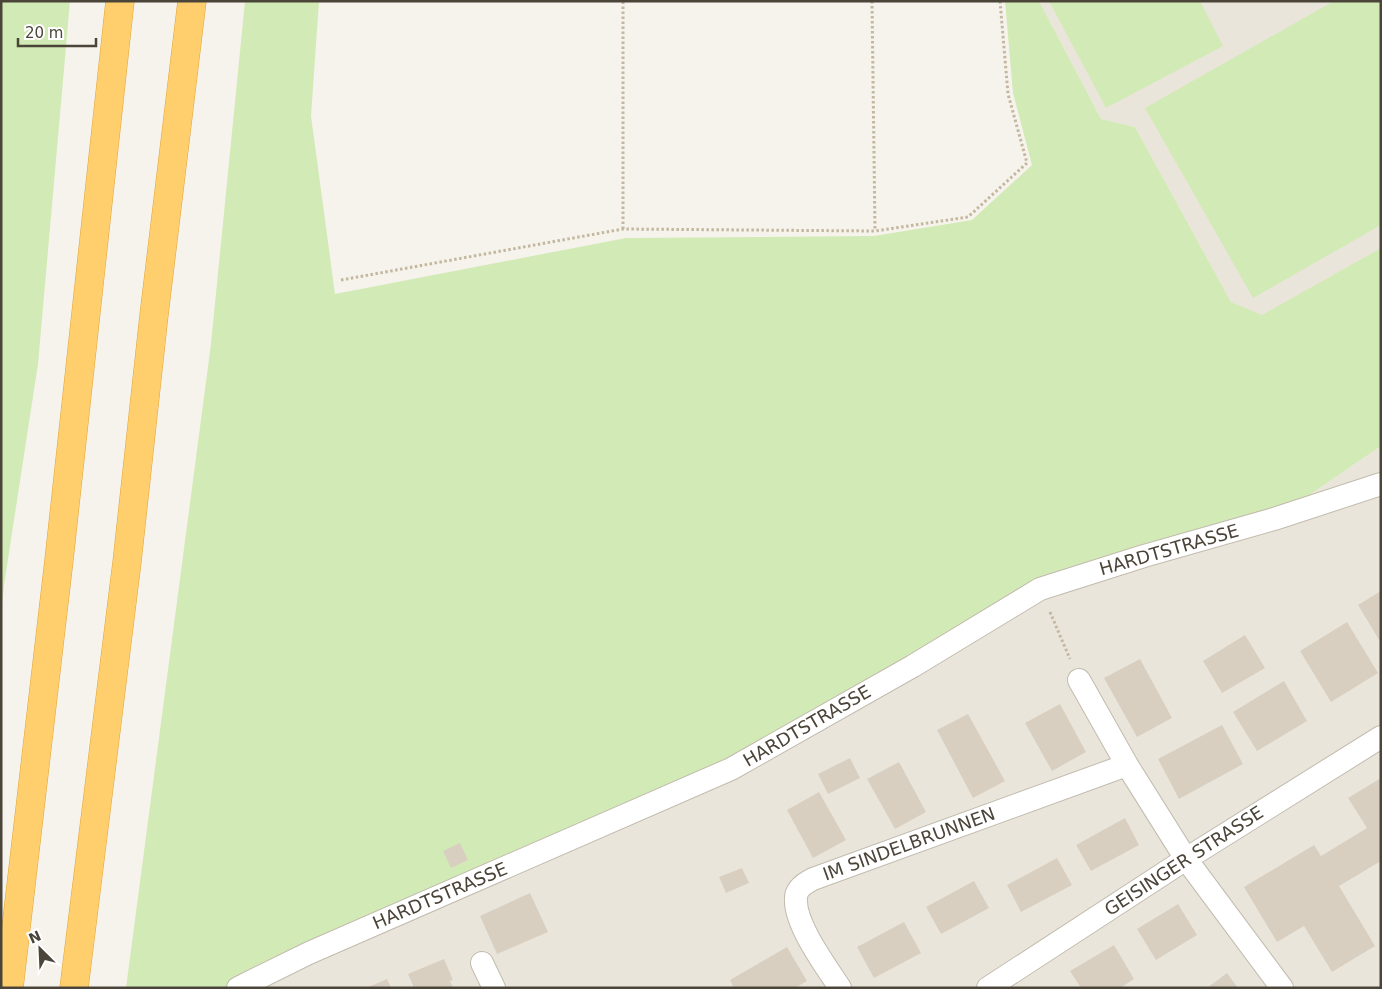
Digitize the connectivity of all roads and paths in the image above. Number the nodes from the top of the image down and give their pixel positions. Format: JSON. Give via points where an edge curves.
{"nodes":[{"id":1,"x":120,"y":1,"type":"edge"},
{"id":2,"x":192,"y":1,"type":"edge"},
{"id":3,"x":624,"y":1,"type":"edge"},
{"id":4,"x":872,"y":1,"type":"edge"},
{"id":5,"x":1000,"y":1,"type":"edge"},
{"id":6,"x":623,"y":229,"type":"junction"},
{"id":7,"x":874,"y":231,"type":"junction"},
{"id":8,"x":341,"y":280,"type":"dead end"},
{"id":9,"x":1381,"y":484,"type":"edge"},
{"id":10,"x":1040,"y":589,"type":"junction"},
{"id":11,"x":1079,"y":680,"type":"joint"},
{"id":12,"x":1381,"y":737,"type":"edge"},
{"id":13,"x":1127,"y":765,"type":"junction"},
{"id":14,"x":1186,"y":859,"type":"junction"},
{"id":15,"x":482,"y":963,"type":"dead end"},
{"id":16,"x":9,"y":988,"type":"edge"},
{"id":17,"x":74,"y":988,"type":"edge"},
{"id":18,"x":238,"y":988,"type":"edge"},
{"id":19,"x":494,"y":988,"type":"edge"},
{"id":20,"x":840,"y":988,"type":"edge"},
{"id":21,"x":988,"y":988,"type":"edge"},
{"id":22,"x":1282,"y":988,"type":"edge"}],
"edges":[{"from":1,"to":16,"type":"highway"},
{"from":2,"to":17,"type":"highway","via":[[128,562]]},
{"from":3,"to":6,"type":"path"},
{"from":4,"to":7,"type":"path"},
{"from":5,"to":7,"type":"path","via":[[1008,94],[1027,164],[968,217]]},
{"from":6,"to":7,"type":"path"},
{"from":6,"to":8,"type":"path"},
{"from":9,"to":10,"type":"street","name":"HARDTSTRASSE"},
{"from":10,"to":11,"type":"path"},
{"from":10,"to":18,"type":"street","name":"HARDTSTRASSE","via":[[913,666],[731,769],[309,953]]},
{"from":11,"to":13,"type":"street"},
{"from":12,"to":14,"type":"street","name":"GEISINGER STRASSE"},
{"from":13,"to":14,"type":"street"},
{"from":13,"to":20,"type":"street","name":"IM SINDELBRUNNEN","via":[[802,885],[795,896],[798,914],[806,934]]},
{"from":14,"to":21,"type":"street","name":"GEISINGER STRASSE"},
{"from":14,"to":22,"type":"street"},
{"from":15,"to":19,"type":"street"}]}
